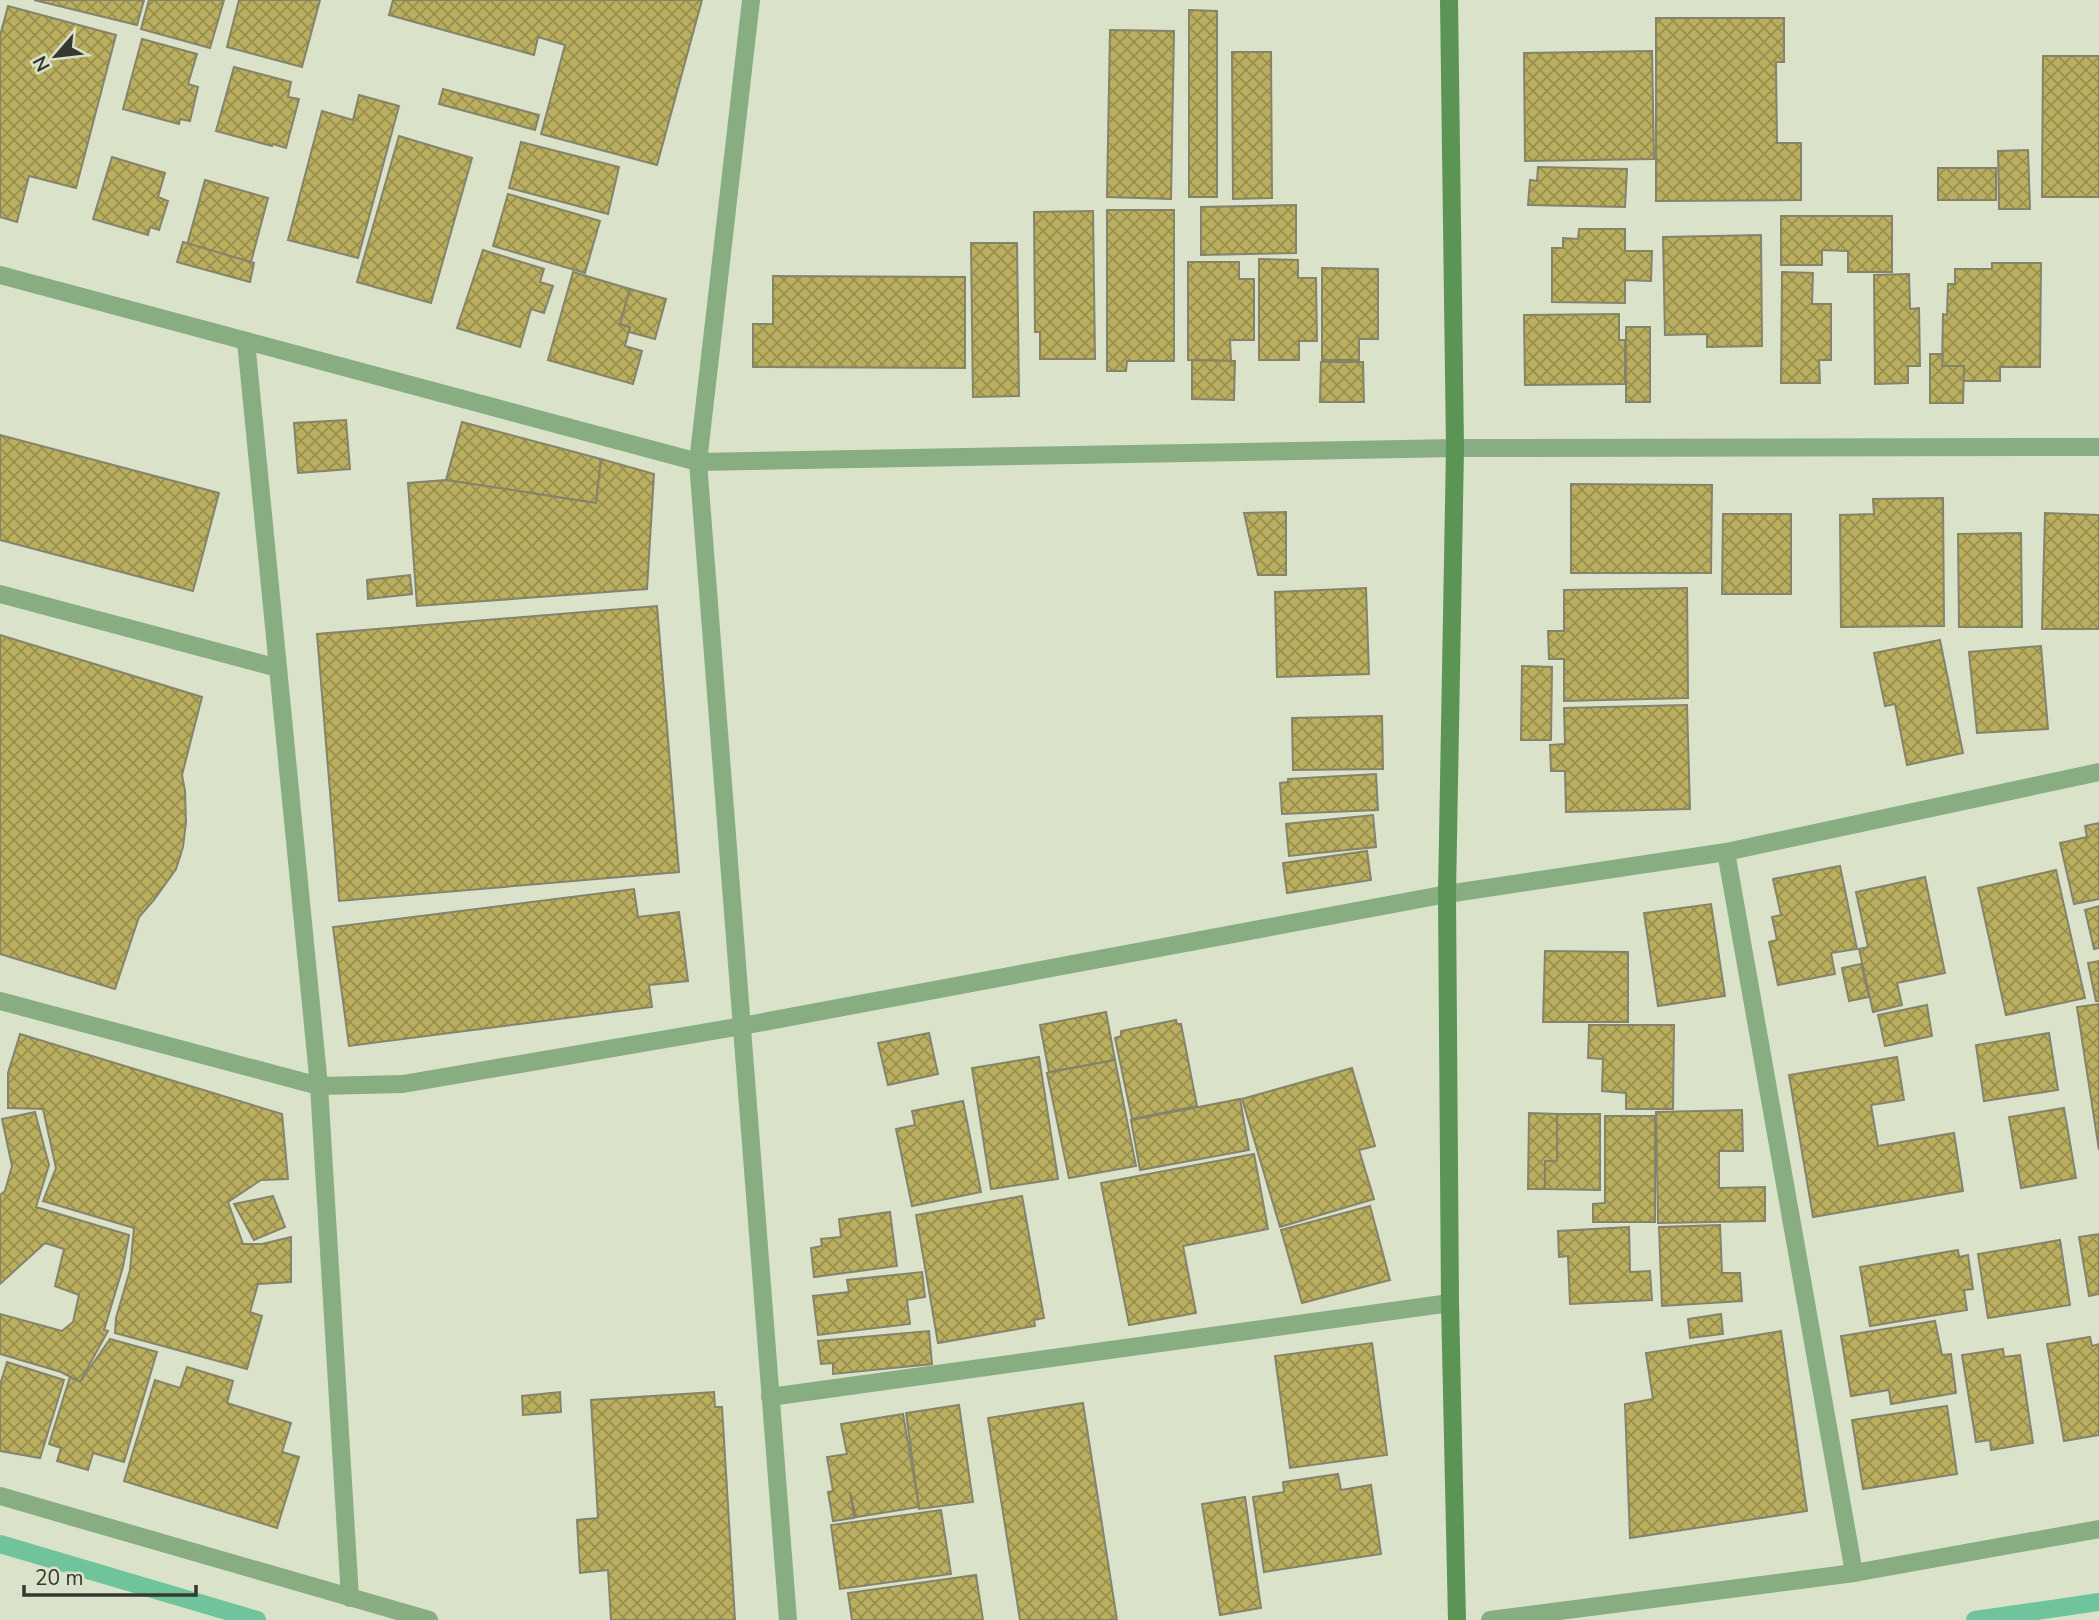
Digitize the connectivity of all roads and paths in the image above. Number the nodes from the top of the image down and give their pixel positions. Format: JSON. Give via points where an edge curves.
{"nodes":[{"id":1,"x":751,"y":0,"type":"edge"},
{"id":2,"x":1449,"y":0,"type":"edge"},
{"id":3,"x":0,"y":275,"type":"edge"},
{"id":4,"x":246,"y":341,"type":"junction"},
{"id":5,"x":2099,"y":447,"type":"edge"},
{"id":6,"x":1455,"y":448,"type":"junction"},
{"id":7,"x":698,"y":462,"type":"junction"},
{"id":8,"x":0,"y":594,"type":"edge"},
{"id":9,"x":278,"y":668,"type":"junction"},
{"id":10,"x":2099,"y":772,"type":"edge"},
{"id":11,"x":1726,"y":852,"type":"junction"},
{"id":12,"x":1447,"y":894,"type":"junction"},
{"id":13,"x":0,"y":1001,"type":"edge"},
{"id":14,"x":742,"y":1026,"type":"junction"},
{"id":15,"x":319,"y":1086,"type":"junction"},
{"id":16,"x":1451,"y":1303,"type":"junction"},
{"id":17,"x":770,"y":1397,"type":"junction"},
{"id":18,"x":0,"y":1496,"type":"edge"},
{"id":19,"x":2099,"y":1529,"type":"edge"},
{"id":20,"x":1854,"y":1573,"type":"junction"},
{"id":21,"x":350,"y":1598,"type":"junction"},
{"id":22,"x":429,"y":1620,"type":"edge"},
{"id":23,"x":788,"y":1620,"type":"edge"},
{"id":24,"x":1457,"y":1620,"type":"edge"},
{"id":25,"x":1490,"y":1620,"type":"edge"}],
"edges":[{"from":1,"to":7,"type":"street"},
{"from":2,"to":6,"type":"street"},
{"from":3,"to":4,"type":"street"},
{"from":4,"to":7,"type":"street"},
{"from":4,"to":9,"type":"street"},
{"from":5,"to":6,"type":"street"},
{"from":6,"to":7,"type":"street"},
{"from":6,"to":12,"type":"street"},
{"from":7,"to":14,"type":"street"},
{"from":8,"to":9,"type":"street"},
{"from":9,"to":15,"type":"street"},
{"from":10,"to":11,"type":"street"},
{"from":11,"to":12,"type":"street"},
{"from":11,"to":20,"type":"street"},
{"from":12,"to":14,"type":"street"},
{"from":12,"to":16,"type":"street"},
{"from":13,"to":15,"type":"street"},
{"from":14,"to":15,"type":"street","via":[[403,1084]]},
{"from":14,"to":17,"type":"street"},
{"from":15,"to":21,"type":"street"},
{"from":16,"to":17,"type":"street"},
{"from":16,"to":24,"type":"street"},
{"from":17,"to":23,"type":"street"},
{"from":18,"to":21,"type":"street"},
{"from":19,"to":20,"type":"street"},
{"from":20,"to":25,"type":"street"},
{"from":21,"to":22,"type":"street"}]}
